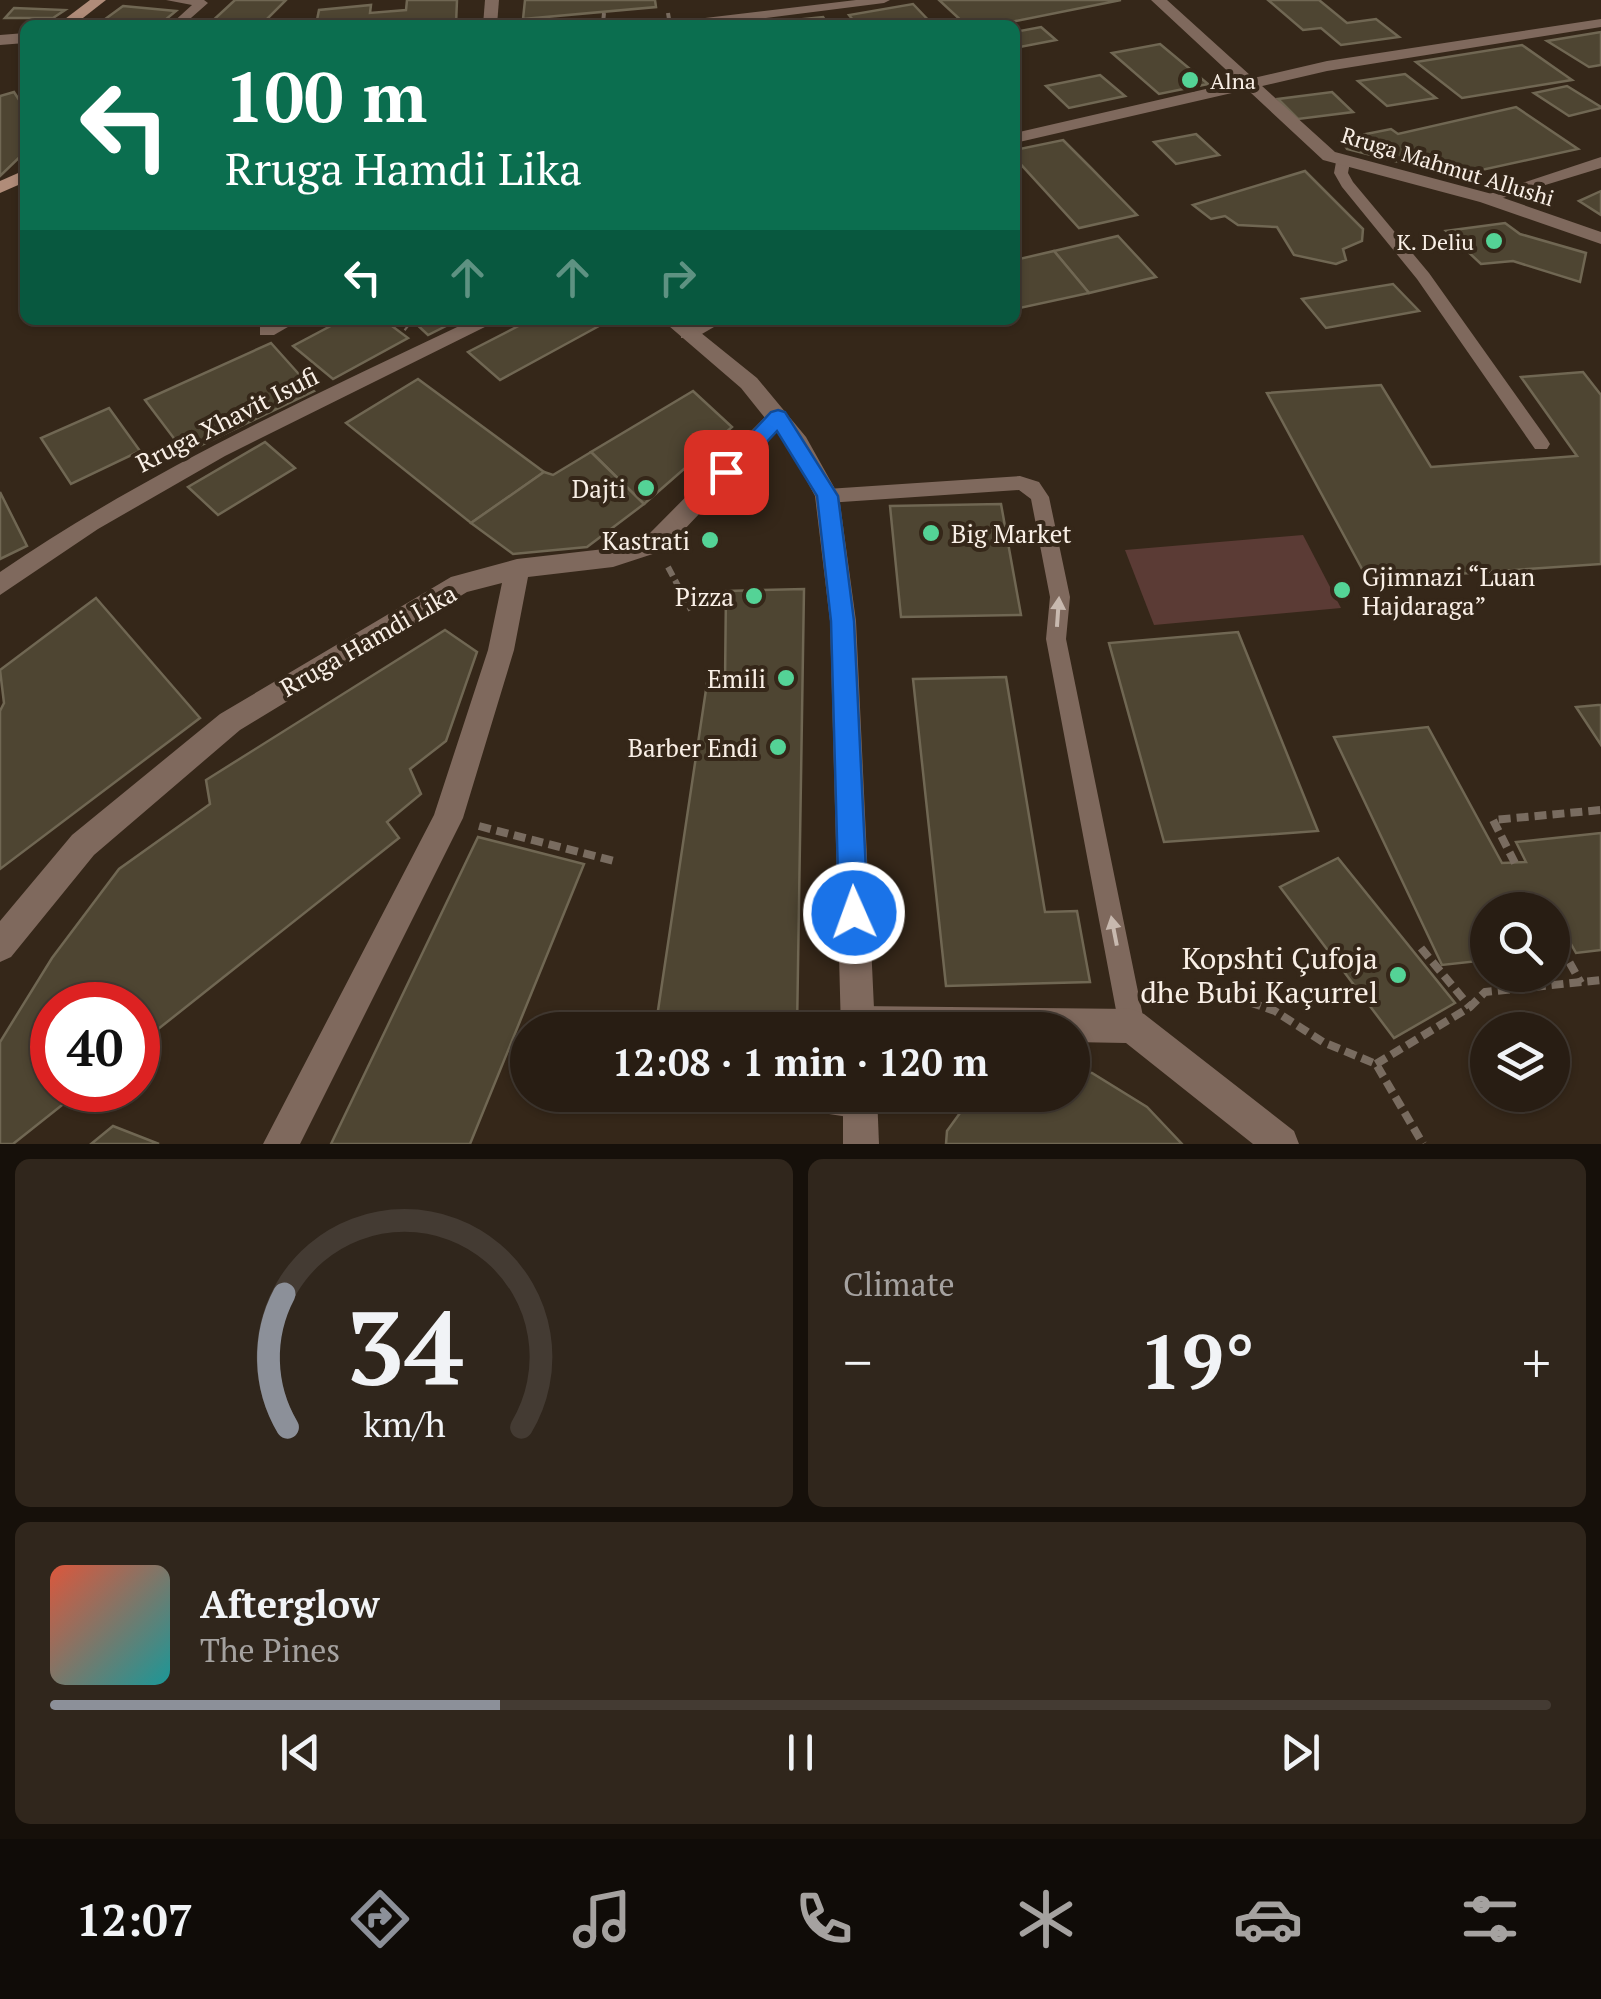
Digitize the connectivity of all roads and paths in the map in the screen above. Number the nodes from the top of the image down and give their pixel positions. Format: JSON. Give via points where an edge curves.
{"nodes":[{"id":1,"x":99,"y":0,"type":"edge"},
{"id":2,"x":172,"y":0,"type":"edge"},
{"id":3,"x":884,"y":0,"type":"edge"},
{"id":4,"x":1158,"y":0,"type":"edge"},
{"id":5,"x":604,"y":13,"type":"dead end"},
{"id":6,"x":668,"y":13,"type":"dead end"},
{"id":7,"x":71,"y":20,"type":"edge"},
{"id":8,"x":182,"y":20,"type":"edge"},
{"id":9,"x":603,"y":20,"type":"edge"},
{"id":10,"x":669,"y":20,"type":"edge"},
{"id":11,"x":720,"y":20,"type":"edge"},
{"id":12,"x":1601,"y":23,"type":"edge"},
{"id":13,"x":1249,"y":83,"type":"junction"},
{"id":14,"x":1020,"y":137,"type":"edge"},
{"id":15,"x":1343,"y":162,"type":"junction"},
{"id":16,"x":1601,"y":162,"type":"edge"},
{"id":17,"x":1486,"y":198,"type":"junction"},
{"id":18,"x":1601,"y":238,"type":"edge"},
{"id":19,"x":278,"y":325,"type":"edge"},
{"id":20,"x":480,"y":325,"type":"edge"},
{"id":21,"x":680,"y":326,"type":"edge"},
{"id":22,"x":267,"y":330,"type":"dead end"},
{"id":23,"x":778,"y":417,"type":"junction"},
{"id":24,"x":1540,"y":444,"type":"dead end"},
{"id":25,"x":827,"y":496,"type":"junction"},
{"id":26,"x":656,"y":543,"type":"junction"},
{"id":27,"x":517,"y":569,"type":"junction"},
{"id":28,"x":0,"y":584,"type":"edge"},
{"id":29,"x":691,"y":610,"type":"dead end"},
{"id":30,"x":1601,"y":810,"type":"edge"},
{"id":31,"x":448,"y":818,"type":"junction"},
{"id":32,"x":618,"y":862,"type":"dead end"},
{"id":33,"x":1515,"y":863,"type":"dead end"},
{"id":34,"x":0,"y":946,"type":"edge"},
{"id":35,"x":1420,"y":948,"type":"dead end"},
{"id":36,"x":1570,"y":963,"type":"edge"},
{"id":37,"x":1601,"y":980,"type":"edge"},
{"id":38,"x":1581,"y":983,"type":"junction"},
{"id":39,"x":1167,"y":1000,"type":"dead end"},
{"id":40,"x":1470,"y":1007,"type":"junction"},
{"id":41,"x":857,"y":1012,"type":"edge"},
{"id":42,"x":1090,"y":1026,"type":"edge"},
{"id":43,"x":1132,"y":1026,"type":"junction"},
{"id":44,"x":1376,"y":1064,"type":"junction"},
{"id":45,"x":863,"y":1112,"type":"edge"},
{"id":46,"x":282,"y":1144,"type":"edge"},
{"id":47,"x":861,"y":1144,"type":"edge"},
{"id":48,"x":1281,"y":1144,"type":"edge"},
{"id":49,"x":1422,"y":1144,"type":"edge"}],
"edges":[{"from":1,"to":7,"type":"main road"},
{"from":2,"to":8,"type":"lane","via":[[202,3]]},
{"from":3,"to":11,"type":"lane"},
{"from":4,"to":13,"type":"street","name":"Rruga Mahmut Allushi"},
{"from":5,"to":9,"type":"path"},
{"from":6,"to":10,"type":"path"},
{"from":12,"to":13,"type":"street"},
{"from":13,"to":14,"type":"street"},
{"from":13,"to":15,"type":"street","name":"Rruga Mahmut Allushi","via":[[1315,145]]},
{"from":15,"to":17,"type":"street","name":"Rruga Mahmut Allushi"},
{"from":15,"to":24,"type":"lane","via":[[1347,184],[1423,276]]},
{"from":16,"to":17,"type":"street"},
{"from":17,"to":18,"type":"street","name":"Rruga Mahmut Allushi"},
{"from":19,"to":22,"type":"street"},
{"from":20,"to":28,"type":"street","name":"Rruga Xhavit Isufi","via":[[217,450],[89,523]]},
{"from":21,"to":23,"type":"street","via":[[749,383]]},
{"from":23,"to":25,"type":"street"},
{"from":23,"to":26,"type":"street","name":"Rruga Hamdi Lika"},
{"from":25,"to":41,"type":"street","via":[[842,621]]},
{"from":43,"to":25,"type":"lane","one_way":true,"via":[[1056,640],[1060,597],[1040,497],[1020,483]]},
{"from":26,"to":27,"type":"street","name":"Rruga Hamdi Lika","via":[[614,556]]},
{"from":26,"to":29,"type":"path"},
{"from":27,"to":31,"type":"street","via":[[501,650]]},
{"from":27,"to":34,"type":"street","name":"Rruga Hamdi Lika","via":[[460,584],[230,722],[82,845]]},
{"from":30,"to":33,"type":"path","via":[[1493,820]]},
{"from":31,"to":32,"type":"path"},
{"from":31,"to":46,"type":"street"},
{"from":35,"to":40,"type":"path"},
{"from":36,"to":38,"type":"path"},
{"from":37,"to":38,"type":"path"},
{"from":38,"to":40,"type":"path","via":[[1485,992]]},
{"from":39,"to":44,"type":"path","via":[[1226,994],[1275,1011],[1322,1042]]},
{"from":40,"to":44,"type":"path"},
{"from":42,"to":43,"type":"street"},
{"from":43,"to":48,"type":"street"},
{"from":44,"to":49,"type":"path"},
{"from":45,"to":47,"type":"street"}]}
